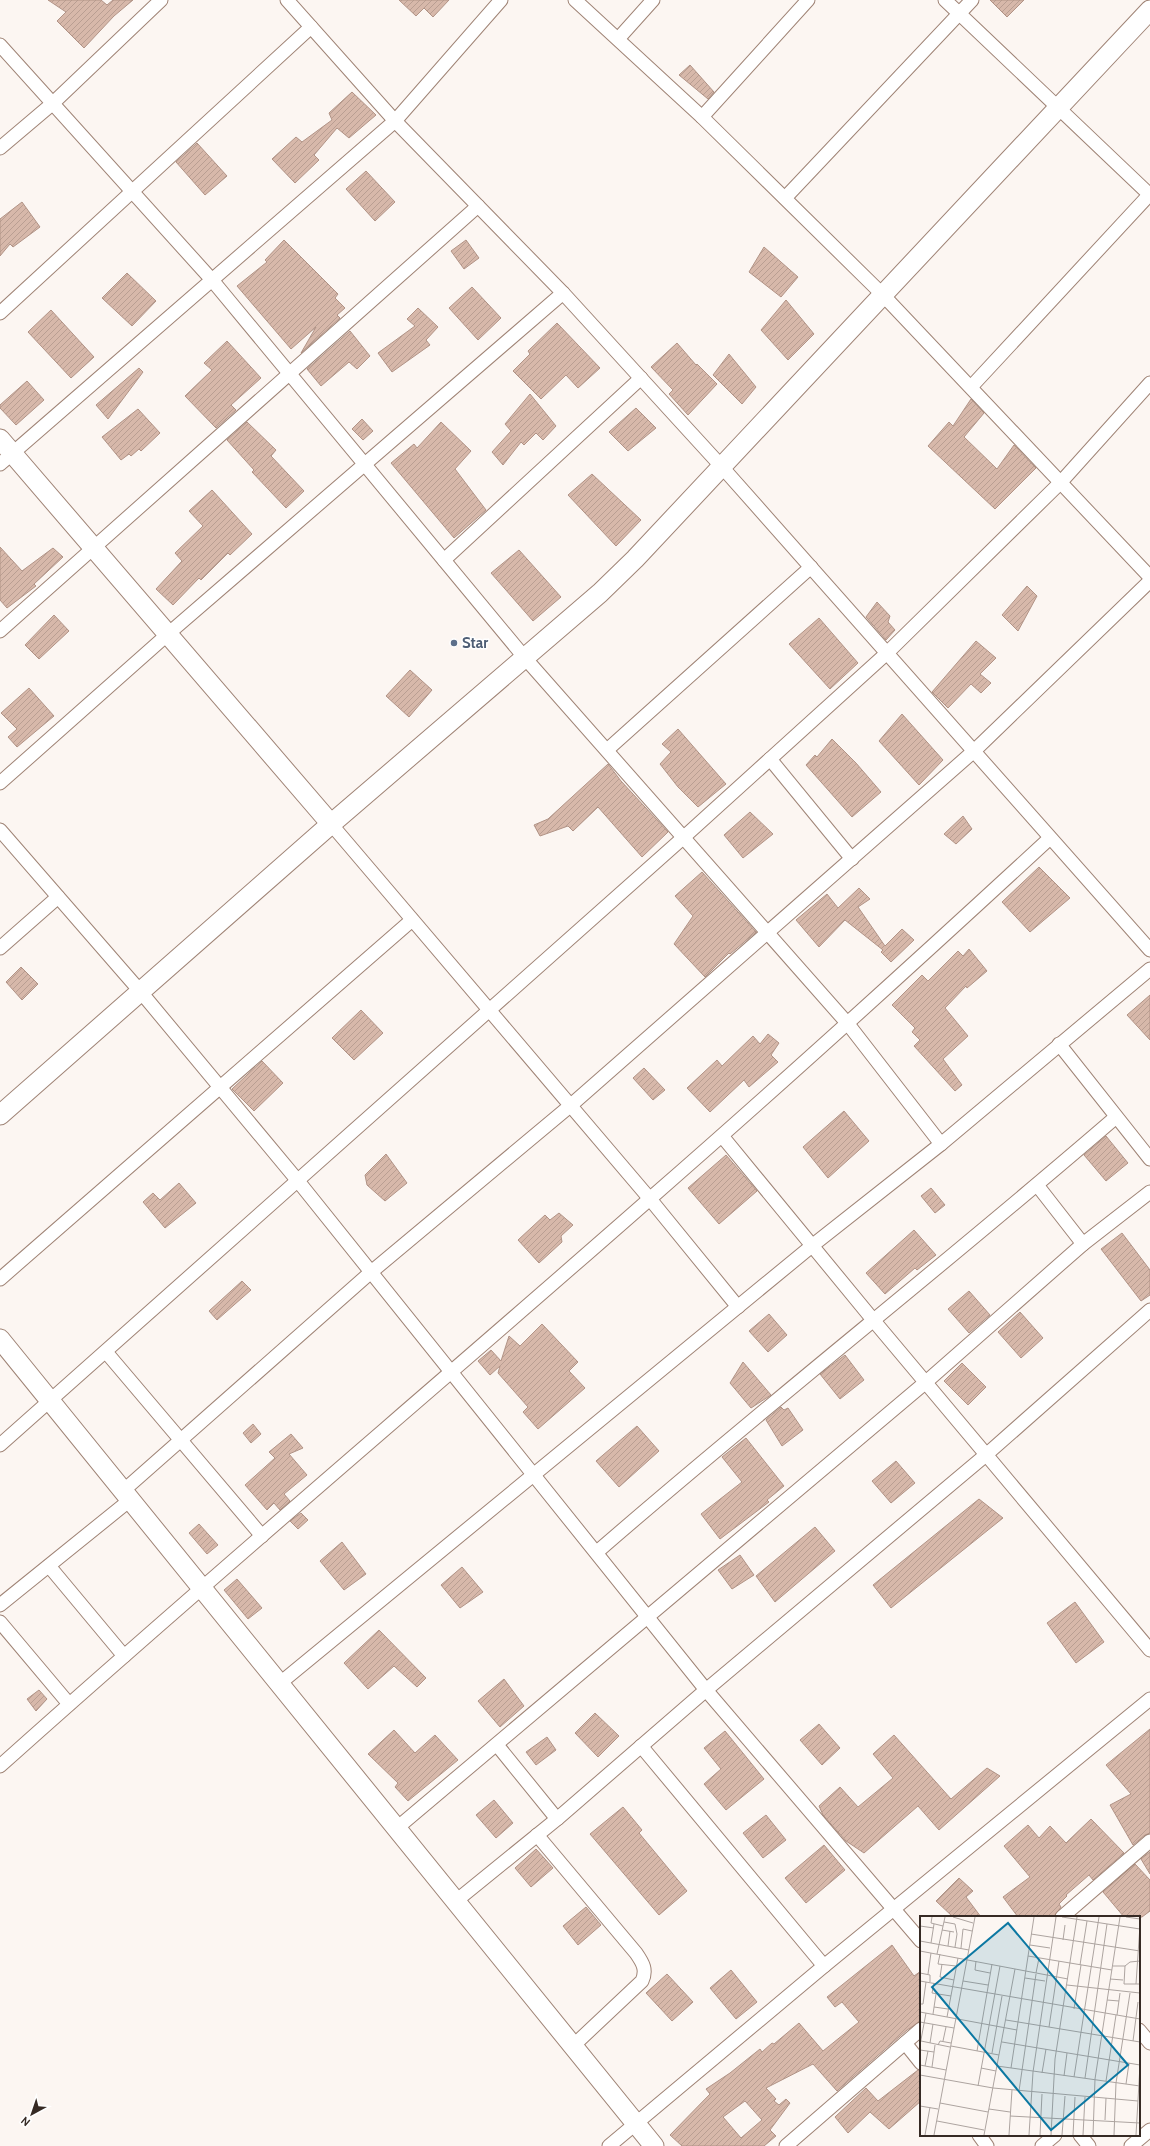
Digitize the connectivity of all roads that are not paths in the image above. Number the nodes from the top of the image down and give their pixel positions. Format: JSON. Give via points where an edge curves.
{"nodes":[{"id":1,"x":161,"y":0,"type":"edge"},
{"id":2,"x":287,"y":0,"type":"edge"},
{"id":3,"x":501,"y":0,"type":"edge"},
{"id":4,"x":575,"y":0,"type":"edge"},
{"id":5,"x":653,"y":0,"type":"edge"},
{"id":6,"x":808,"y":0,"type":"edge"},
{"id":7,"x":945,"y":0,"type":"edge"},
{"id":8,"x":972,"y":0,"type":"edge"},
{"id":9,"x":1150,"y":10,"type":"edge"},
{"id":10,"x":959,"y":14,"type":"junction"},
{"id":11,"x":311,"y":27,"type":"junction"},
{"id":12,"x":618,"y":40,"type":"junction"},
{"id":13,"x":0,"y":45,"type":"edge"},
{"id":14,"x":52,"y":104,"type":"junction"},
{"id":15,"x":1057,"y":107,"type":"junction"},
{"id":16,"x":702,"y":117,"type":"junction"},
{"id":17,"x":395,"y":121,"type":"junction"},
{"id":18,"x":0,"y":148,"type":"edge"},
{"id":19,"x":131,"y":191,"type":"junction"},
{"id":20,"x":1150,"y":194,"type":"edge"},
{"id":21,"x":785,"y":198,"type":"junction"},
{"id":22,"x":478,"y":206,"type":"junction"},
{"id":23,"x":212,"y":280,"type":"junction"},
{"id":24,"x":563,"y":293,"type":"junction"},
{"id":25,"x":882,"y":294,"type":"junction"},
{"id":26,"x":0,"y":313,"type":"edge"},
{"id":27,"x":290,"y":375,"type":"junction"},
{"id":28,"x":641,"y":378,"type":"junction"},
{"id":29,"x":1150,"y":383,"type":"edge"},
{"id":30,"x":971,"y":387,"type":"junction"},
{"id":31,"x":0,"y":439,"type":"edge"},
{"id":32,"x":6,"y":459,"type":"edge"},
{"id":33,"x":365,"y":465,"type":"junction"},
{"id":34,"x":722,"y":467,"type":"junction"},
{"id":35,"x":1061,"y":482,"type":"junction"},
{"id":36,"x":94,"y":549,"type":"junction"},
{"id":37,"x":444,"y":560,"type":"junction"},
{"id":38,"x":811,"y":567,"type":"junction"},
{"id":39,"x":1150,"y":576,"type":"edge"},
{"id":40,"x":1150,"y":581,"type":"edge"},
{"id":41,"x":0,"y":631,"type":"edge"},
{"id":42,"x":168,"y":634,"type":"junction"},
{"id":43,"x":887,"y":653,"type":"junction"},
{"id":44,"x":525,"y":658,"type":"junction"},
{"id":45,"x":607,"y":750,"type":"junction"},
{"id":46,"x":974,"y":751,"type":"junction"},
{"id":47,"x":770,"y":759,"type":"junction"},
{"id":48,"x":0,"y":783,"type":"edge"},
{"id":49,"x":331,"y":824,"type":"junction"},
{"id":50,"x":0,"y":830,"type":"edge"},
{"id":51,"x":684,"y":837,"type":"junction"},
{"id":52,"x":1050,"y":838,"type":"junction"},
{"id":53,"x":852,"y":859,"type":"junction"},
{"id":54,"x":58,"y":897,"type":"junction"},
{"id":55,"x":412,"y":920,"type":"junction"},
{"id":56,"x":768,"y":933,"type":"junction"},
{"id":57,"x":0,"y":948,"type":"edge"},
{"id":58,"x":1150,"y":950,"type":"edge"},
{"id":59,"x":1150,"y":969,"type":"edge"},
{"id":60,"x":140,"y":991,"type":"junction"},
{"id":61,"x":489,"y":1011,"type":"junction"},
{"id":62,"x":848,"y":1024,"type":"junction"},
{"id":63,"x":1059,"y":1044,"type":"junction"},
{"id":64,"x":219,"y":1087,"type":"junction"},
{"id":65,"x":570,"y":1106,"type":"junction"},
{"id":66,"x":0,"y":1115,"type":"edge"},
{"id":67,"x":1116,"y":1117,"type":"junction"},
{"id":68,"x":722,"y":1136,"type":"junction"},
{"id":69,"x":941,"y":1144,"type":"junction"},
{"id":70,"x":1150,"y":1159,"type":"edge"},
{"id":71,"x":298,"y":1181,"type":"junction"},
{"id":72,"x":1037,"y":1185,"type":"junction"},
{"id":73,"x":1150,"y":1192,"type":"edge"},
{"id":74,"x":650,"y":1199,"type":"junction"},
{"id":75,"x":1083,"y":1244,"type":"junction"},
{"id":76,"x":813,"y":1245,"type":"junction"},
{"id":77,"x":370,"y":1272,"type":"junction"},
{"id":78,"x":0,"y":1279,"type":"edge"},
{"id":79,"x":738,"y":1307,"type":"junction"},
{"id":80,"x":1150,"y":1310,"type":"edge"},
{"id":81,"x":874,"y":1321,"type":"junction"},
{"id":82,"x":0,"y":1339,"type":"edge"},
{"id":83,"x":106,"y":1352,"type":"junction"},
{"id":84,"x":449,"y":1372,"type":"junction"},
{"id":85,"x":926,"y":1382,"type":"junction"},
{"id":86,"x":50,"y":1402,"type":"junction"},
{"id":87,"x":181,"y":1441,"type":"junction"},
{"id":88,"x":0,"y":1445,"type":"edge"},
{"id":89,"x":987,"y":1454,"type":"junction"},
{"id":90,"x":534,"y":1476,"type":"junction"},
{"id":91,"x":127,"y":1496,"type":"junction"},
{"id":92,"x":262,"y":1536,"type":"junction"},
{"id":93,"x":597,"y":1552,"type":"junction"},
{"id":94,"x":49,"y":1566,"type":"junction"},
{"id":95,"x":202,"y":1588,"type":"junction"},
{"id":96,"x":0,"y":1606,"type":"edge"},
{"id":97,"x":648,"y":1616,"type":"junction"},
{"id":98,"x":0,"y":1622,"type":"edge"},
{"id":99,"x":1150,"y":1650,"type":"edge"},
{"id":100,"x":124,"y":1656,"type":"junction"},
{"id":101,"x":280,"y":1684,"type":"junction"},
{"id":102,"x":706,"y":1690,"type":"junction"},
{"id":103,"x":1150,"y":1699,"type":"edge"},
{"id":104,"x":69,"y":1704,"type":"junction"},
{"id":105,"x":497,"y":1745,"type":"junction"},
{"id":106,"x":641,"y":1746,"type":"junction"},
{"id":107,"x":0,"y":1766,"type":"edge"},
{"id":108,"x":557,"y":1819,"type":"junction"},
{"id":109,"x":397,"y":1828,"type":"junction"},
{"id":110,"x":537,"y":1835,"type":"junction"},
{"id":111,"x":1150,"y":1841,"type":"edge"},
{"id":112,"x":456,"y":1901,"type":"junction"},
{"id":113,"x":895,"y":1910,"type":"junction"},
{"id":114,"x":1063,"y":1916,"type":"edge"},
{"id":115,"x":920,"y":1940,"type":"edge"},
{"id":116,"x":824,"y":1966,"type":"junction"},
{"id":117,"x":920,"y":2030,"type":"edge"},
{"id":118,"x":1140,"y":2031,"type":"edge"},
{"id":119,"x":905,"y":2042,"type":"junction"},
{"id":120,"x":1150,"y":2043,"type":"edge"},
{"id":121,"x":573,"y":2046,"type":"junction"},
{"id":122,"x":920,"y":2062,"type":"edge"},
{"id":123,"x":636,"y":2124,"type":"junction"},
{"id":124,"x":1150,"y":2130,"type":"edge"},
{"id":125,"x":980,"y":2136,"type":"edge"},
{"id":126,"x":1054,"y":2136,"type":"edge"},
{"id":127,"x":1081,"y":2136,"type":"edge"},
{"id":128,"x":609,"y":2146,"type":"edge"},
{"id":129,"x":654,"y":2146,"type":"edge"},
{"id":130,"x":786,"y":2146,"type":"edge"},
{"id":131,"x":987,"y":2146,"type":"edge"},
{"id":132,"x":1042,"y":2146,"type":"edge"},
{"id":133,"x":1089,"y":2146,"type":"edge"},
{"id":134,"x":1131,"y":2146,"type":"edge"}],
"edges":[{"from":1,"to":14,"type":"street"},
{"from":2,"to":11,"type":"street"},
{"from":3,"to":17,"type":"street"},
{"from":4,"to":12,"type":"street"},
{"from":5,"to":12,"type":"street"},
{"from":6,"to":16,"type":"street"},
{"from":7,"to":10,"type":"street"},
{"from":8,"to":10,"type":"street"},
{"from":9,"to":15,"type":"street"},
{"from":10,"to":15,"type":"street"},
{"from":10,"to":21,"type":"street"},
{"from":11,"to":17,"type":"street"},
{"from":11,"to":19,"type":"street"},
{"from":12,"to":16,"type":"street"},
{"from":13,"to":14,"type":"street"},
{"from":14,"to":18,"type":"street"},
{"from":14,"to":19,"type":"street"},
{"from":15,"to":20,"type":"street"},
{"from":15,"to":25,"type":"street"},
{"from":16,"to":21,"type":"street"},
{"from":17,"to":22,"type":"street"},
{"from":17,"to":23,"type":"street"},
{"from":19,"to":23,"type":"street"},
{"from":19,"to":26,"type":"street"},
{"from":20,"to":30,"type":"street"},
{"from":21,"to":25,"type":"street"},
{"from":22,"to":24,"type":"street"},
{"from":22,"to":27,"type":"street"},
{"from":23,"to":27,"type":"street"},
{"from":23,"to":32,"type":"street"},
{"from":24,"to":28,"type":"street"},
{"from":24,"to":33,"type":"street"},
{"from":25,"to":30,"type":"street"},
{"from":25,"to":34,"type":"street"},
{"from":27,"to":33,"type":"street"},
{"from":27,"to":36,"type":"street"},
{"from":28,"to":34,"type":"street"},
{"from":28,"to":37,"type":"street"},
{"from":29,"to":35,"type":"street"},
{"from":30,"to":35,"type":"street"},
{"from":31,"to":32,"type":"street"},
{"from":32,"to":36,"type":"street"},
{"from":33,"to":37,"type":"street"},
{"from":33,"to":42,"type":"street"},
{"from":34,"to":38,"type":"street"},
{"from":34,"to":44,"type":"street","via":[[605,588]]},
{"from":35,"to":39,"type":"street"},
{"from":35,"to":43,"type":"street"},
{"from":36,"to":41,"type":"street"},
{"from":36,"to":42,"type":"street"},
{"from":37,"to":44,"type":"street"},
{"from":38,"to":43,"type":"street"},
{"from":38,"to":45,"type":"street"},
{"from":40,"to":46,"type":"street"},
{"from":42,"to":48,"type":"street"},
{"from":42,"to":49,"type":"street"},
{"from":43,"to":46,"type":"street"},
{"from":43,"to":47,"type":"street"},
{"from":44,"to":45,"type":"street"},
{"from":44,"to":49,"type":"street"},
{"from":45,"to":51,"type":"street"},
{"from":46,"to":52,"type":"street"},
{"from":46,"to":53,"type":"street"},
{"from":47,"to":51,"type":"street"},
{"from":47,"to":53,"type":"street"},
{"from":49,"to":55,"type":"street"},
{"from":49,"to":60,"type":"street"},
{"from":50,"to":54,"type":"street"},
{"from":51,"to":56,"type":"street"},
{"from":51,"to":61,"type":"street"},
{"from":52,"to":58,"type":"street"},
{"from":52,"to":62,"type":"street"},
{"from":53,"to":56,"type":"street"},
{"from":54,"to":57,"type":"street"},
{"from":54,"to":60,"type":"street"},
{"from":55,"to":61,"type":"street"},
{"from":55,"to":64,"type":"street"},
{"from":56,"to":62,"type":"street"},
{"from":56,"to":65,"type":"street"},
{"from":59,"to":63,"type":"street"},
{"from":60,"to":64,"type":"street"},
{"from":60,"to":66,"type":"street"},
{"from":61,"to":65,"type":"street"},
{"from":61,"to":71,"type":"street"},
{"from":62,"to":68,"type":"street"},
{"from":62,"to":69,"type":"street"},
{"from":63,"to":67,"type":"street"},
{"from":63,"to":69,"type":"street"},
{"from":64,"to":71,"type":"street"},
{"from":64,"to":78,"type":"street"},
{"from":65,"to":74,"type":"street"},
{"from":65,"to":77,"type":"street"},
{"from":67,"to":70,"type":"street"},
{"from":67,"to":72,"type":"street"},
{"from":68,"to":74,"type":"street"},
{"from":68,"to":76,"type":"street"},
{"from":69,"to":76,"type":"street"},
{"from":71,"to":77,"type":"street"},
{"from":71,"to":83,"type":"street"},
{"from":72,"to":75,"type":"street"},
{"from":72,"to":81,"type":"street"},
{"from":73,"to":75,"type":"street"},
{"from":74,"to":79,"type":"street"},
{"from":74,"to":84,"type":"street"},
{"from":75,"to":85,"type":"street"},
{"from":76,"to":79,"type":"street"},
{"from":76,"to":81,"type":"street"},
{"from":77,"to":84,"type":"street"},
{"from":77,"to":87,"type":"street"},
{"from":79,"to":90,"type":"street"},
{"from":80,"to":89,"type":"street"},
{"from":81,"to":85,"type":"street"},
{"from":81,"to":93,"type":"street"},
{"from":82,"to":86,"type":"street"},
{"from":83,"to":86,"type":"street"},
{"from":83,"to":87,"type":"street"},
{"from":84,"to":90,"type":"street"},
{"from":84,"to":92,"type":"street"},
{"from":85,"to":89,"type":"street"},
{"from":85,"to":97,"type":"street"},
{"from":86,"to":88,"type":"street"},
{"from":86,"to":91,"type":"street"},
{"from":87,"to":91,"type":"street"},
{"from":87,"to":92,"type":"street"},
{"from":89,"to":99,"type":"street"},
{"from":89,"to":102,"type":"street"},
{"from":90,"to":93,"type":"street"},
{"from":90,"to":101,"type":"street"},
{"from":91,"to":94,"type":"street"},
{"from":91,"to":95,"type":"street"},
{"from":92,"to":95,"type":"street"},
{"from":93,"to":97,"type":"street"},
{"from":94,"to":96,"type":"street"},
{"from":94,"to":100,"type":"street"},
{"from":95,"to":100,"type":"street"},
{"from":95,"to":101,"type":"street"},
{"from":97,"to":102,"type":"street"},
{"from":97,"to":105,"type":"street"},
{"from":98,"to":104,"type":"street"},
{"from":100,"to":104,"type":"street"},
{"from":101,"to":109,"type":"street"},
{"from":102,"to":106,"type":"street"},
{"from":102,"to":113,"type":"street"},
{"from":103,"to":113,"type":"street"},
{"from":104,"to":107,"type":"street"},
{"from":105,"to":108,"type":"street"},
{"from":105,"to":109,"type":"street"},
{"from":106,"to":108,"type":"street"},
{"from":106,"to":116,"type":"street"},
{"from":108,"to":110,"type":"street"},
{"from":109,"to":112,"type":"street"},
{"from":110,"to":112,"type":"street"},
{"from":110,"to":121,"type":"street","via":[[636,1953],[646,1974],[642,1981]]},
{"from":111,"to":114,"type":"street"},
{"from":112,"to":121,"type":"street"},
{"from":113,"to":115,"type":"street"},
{"from":113,"to":116,"type":"street"},
{"from":116,"to":123,"type":"street"},
{"from":117,"to":119,"type":"street"},
{"from":118,"to":120,"type":"street"},
{"from":119,"to":122,"type":"street"},
{"from":119,"to":130,"type":"street"},
{"from":121,"to":123,"type":"street"},
{"from":123,"to":128,"type":"street"},
{"from":123,"to":129,"type":"street"},
{"from":124,"to":134,"type":"street"},
{"from":125,"to":131,"type":"street"},
{"from":126,"to":132,"type":"street"},
{"from":127,"to":133,"type":"street"}]}
